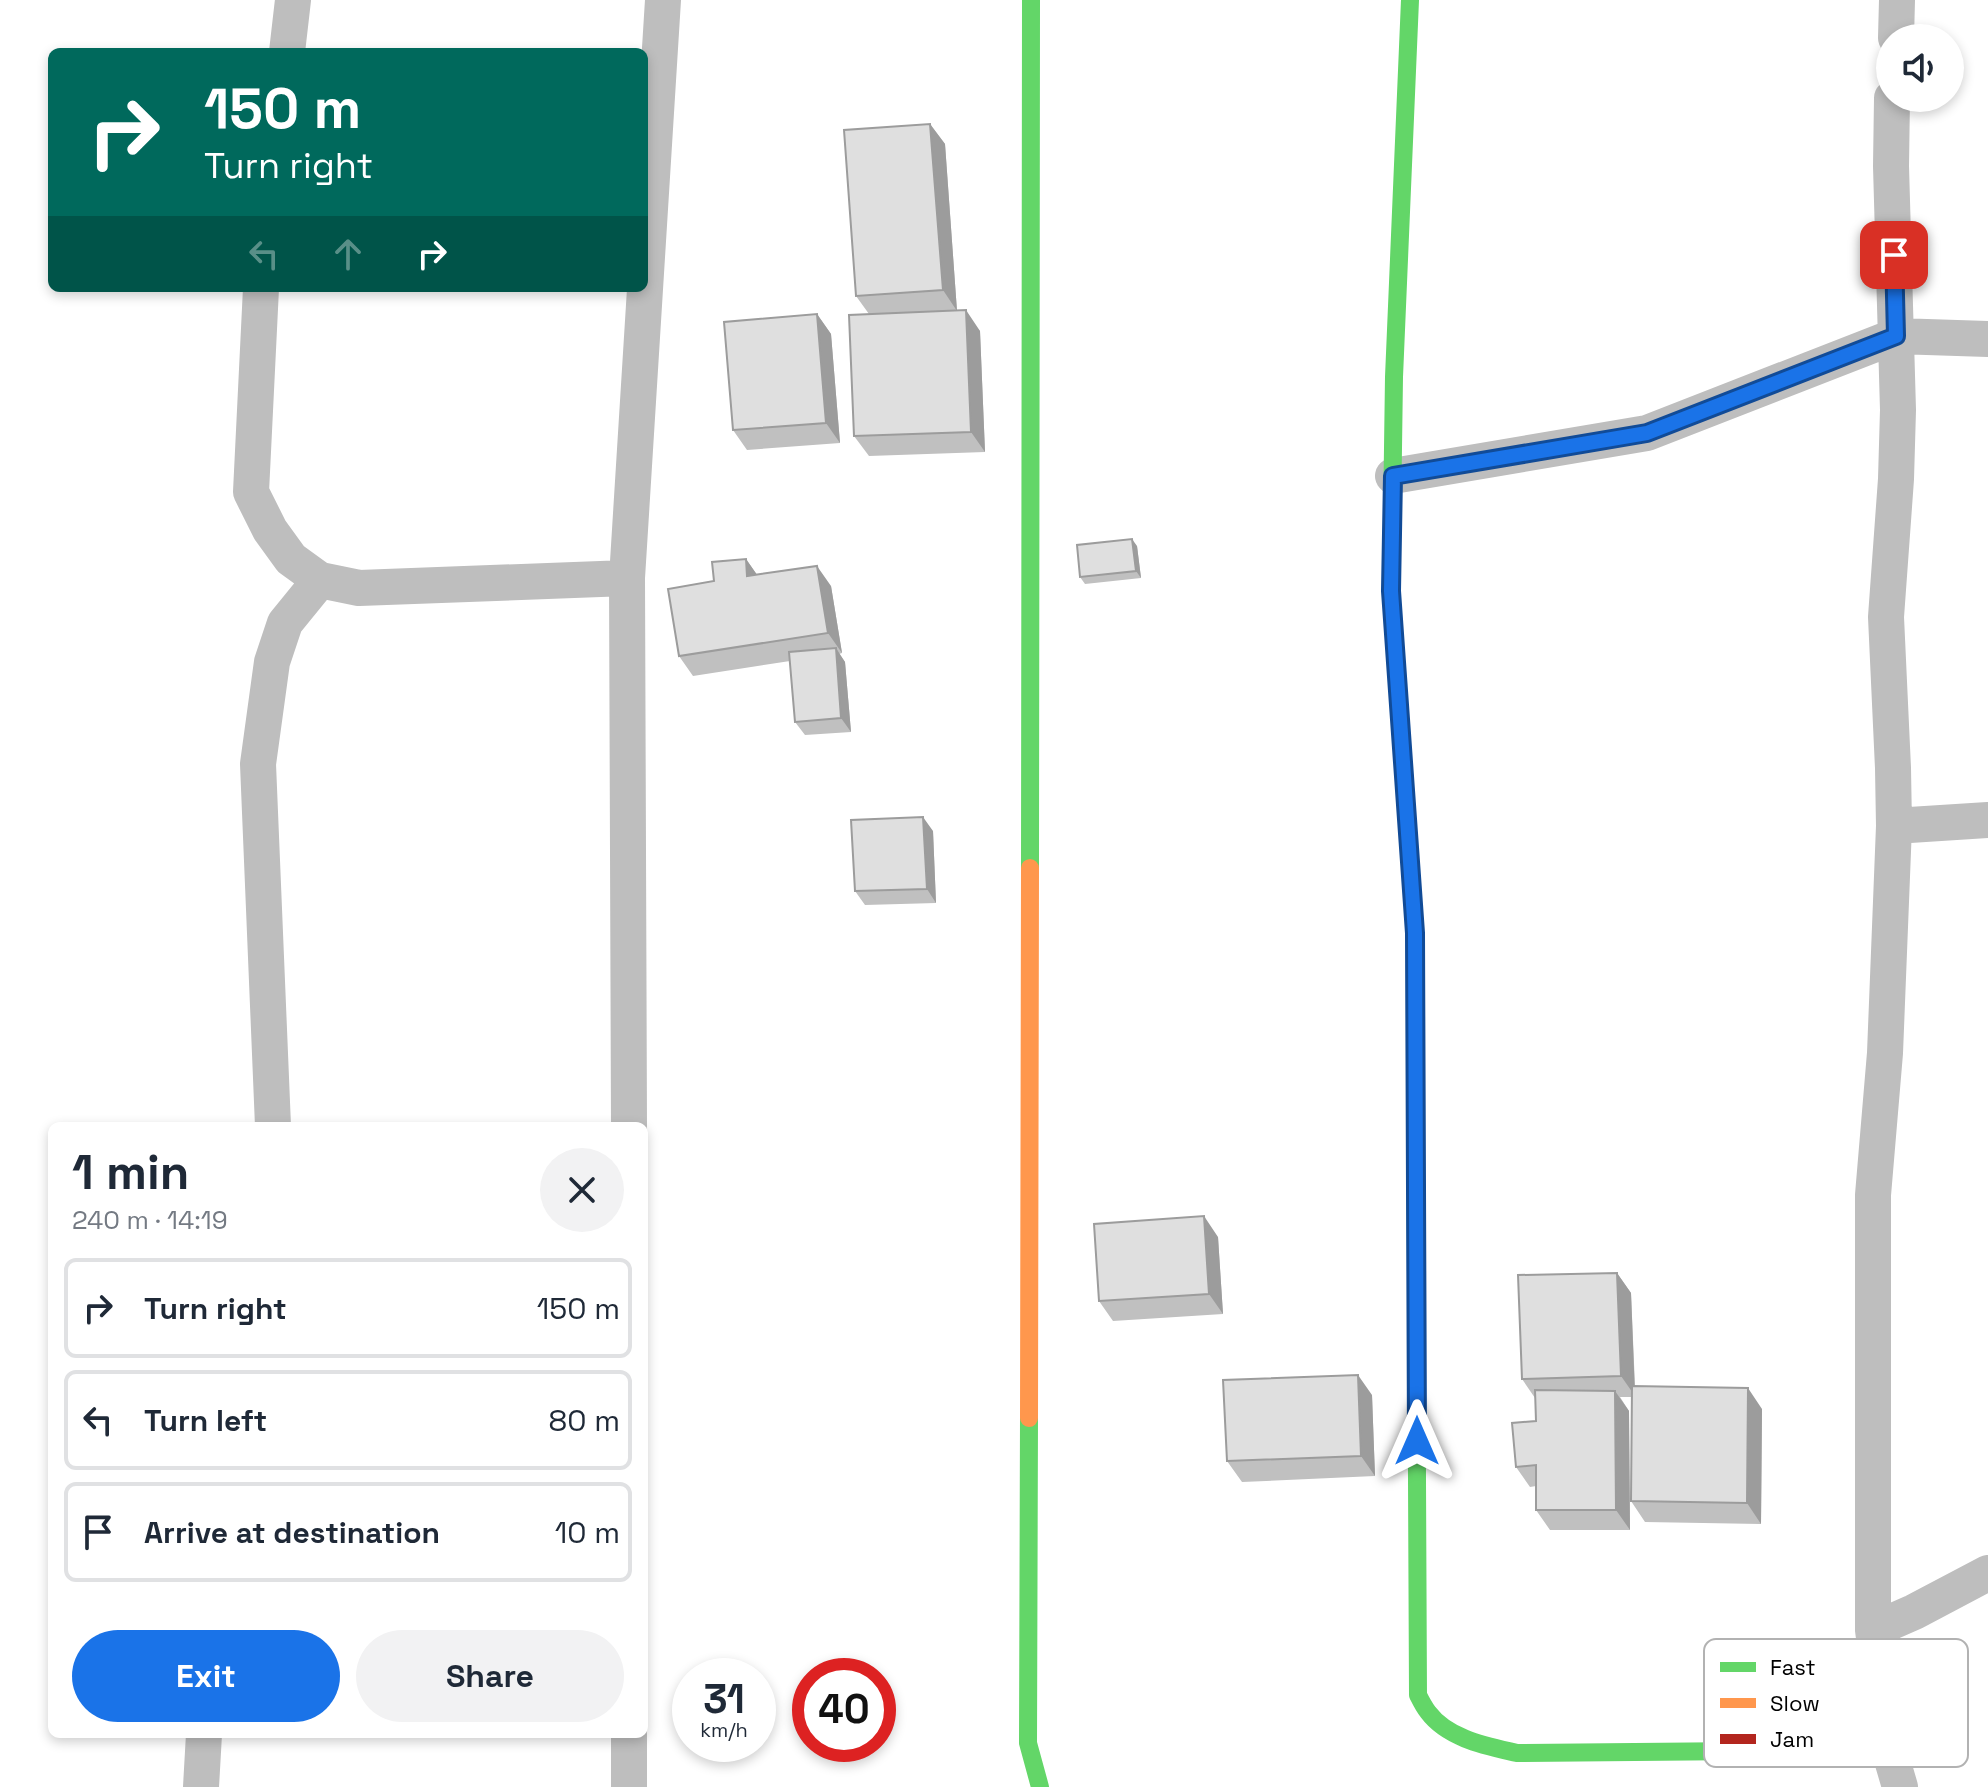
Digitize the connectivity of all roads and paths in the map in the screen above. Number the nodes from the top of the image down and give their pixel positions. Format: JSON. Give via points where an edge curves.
{"nodes":[{"id":1,"x":293,"y":0,"type":"edge"},
{"id":2,"x":663,"y":0,"type":"edge"},
{"id":3,"x":1031,"y":0,"type":"edge"},
{"id":4,"x":1410,"y":0,"type":"edge"},
{"id":5,"x":1897,"y":0,"type":"edge"},
{"id":6,"x":1896,"y":24,"type":"edge"},
{"id":7,"x":287,"y":48,"type":"edge"},
{"id":8,"x":1892,"y":112,"type":"edge"},
{"id":9,"x":648,"y":241,"type":"edge"},
{"id":10,"x":261,"y":292,"type":"edge"},
{"id":11,"x":645,"y":292,"type":"edge"},
{"id":12,"x":1896,"y":336,"type":"junction"},
{"id":13,"x":1988,"y":339,"type":"edge"},
{"id":14,"x":1393,"y":476,"type":"junction"},
{"id":15,"x":627,"y":578,"type":"junction"},
{"id":16,"x":320,"y":580,"type":"junction"},
{"id":17,"x":1988,"y":820,"type":"edge"},
{"id":18,"x":1894,"y":826,"type":"junction"},
{"id":19,"x":273,"y":1122,"type":"edge"},
{"id":20,"x":629,"y":1122,"type":"edge"},
{"id":21,"x":1988,"y":1573,"type":"edge"},
{"id":22,"x":1873,"y":1630,"type":"junction"},
{"id":23,"x":1874,"y":1639,"type":"edge"},
{"id":24,"x":204,"y":1738,"type":"edge"},
{"id":25,"x":629,"y":1738,"type":"edge"},
{"id":26,"x":1704,"y":1751,"type":"edge"},
{"id":27,"x":1894,"y":1767,"type":"edge"},
{"id":28,"x":201,"y":1787,"type":"edge"},
{"id":29,"x":629,"y":1787,"type":"edge"},
{"id":30,"x":1040,"y":1787,"type":"edge"},
{"id":31,"x":1900,"y":1787,"type":"edge"}],
"edges":[{"from":1,"to":7,"type":"street"},
{"from":2,"to":9,"type":"street"},
{"from":3,"to":30,"type":"street","via":[[1028,1743]]},
{"from":4,"to":14,"type":"street"},
{"from":5,"to":6,"type":"street"},
{"from":8,"to":12,"type":"street"},
{"from":10,"to":16,"type":"street","via":[[251,492],[291,559]]},
{"from":11,"to":15,"type":"street"},
{"from":12,"to":13,"type":"street"},
{"from":12,"to":14,"type":"street","via":[[1647,433]]},
{"from":12,"to":18,"type":"street","via":[[1896,479],[1886,617]]},
{"from":14,"to":26,"type":"street","via":[[1391,591],[1415,933],[1418,1695],[1431,1718],[1456,1734],[1517,1753]]},
{"from":15,"to":16,"type":"street","via":[[359,588]]},
{"from":15,"to":20,"type":"street"},
{"from":16,"to":19,"type":"street","via":[[285,623],[272,662],[258,764]]},
{"from":17,"to":18,"type":"street"},
{"from":18,"to":22,"type":"street","via":[[1873,1195]]},
{"from":21,"to":22,"type":"street"},
{"from":22,"to":23,"type":"street"},
{"from":24,"to":28,"type":"street"},
{"from":25,"to":29,"type":"street"},
{"from":27,"to":31,"type":"street"}]}
